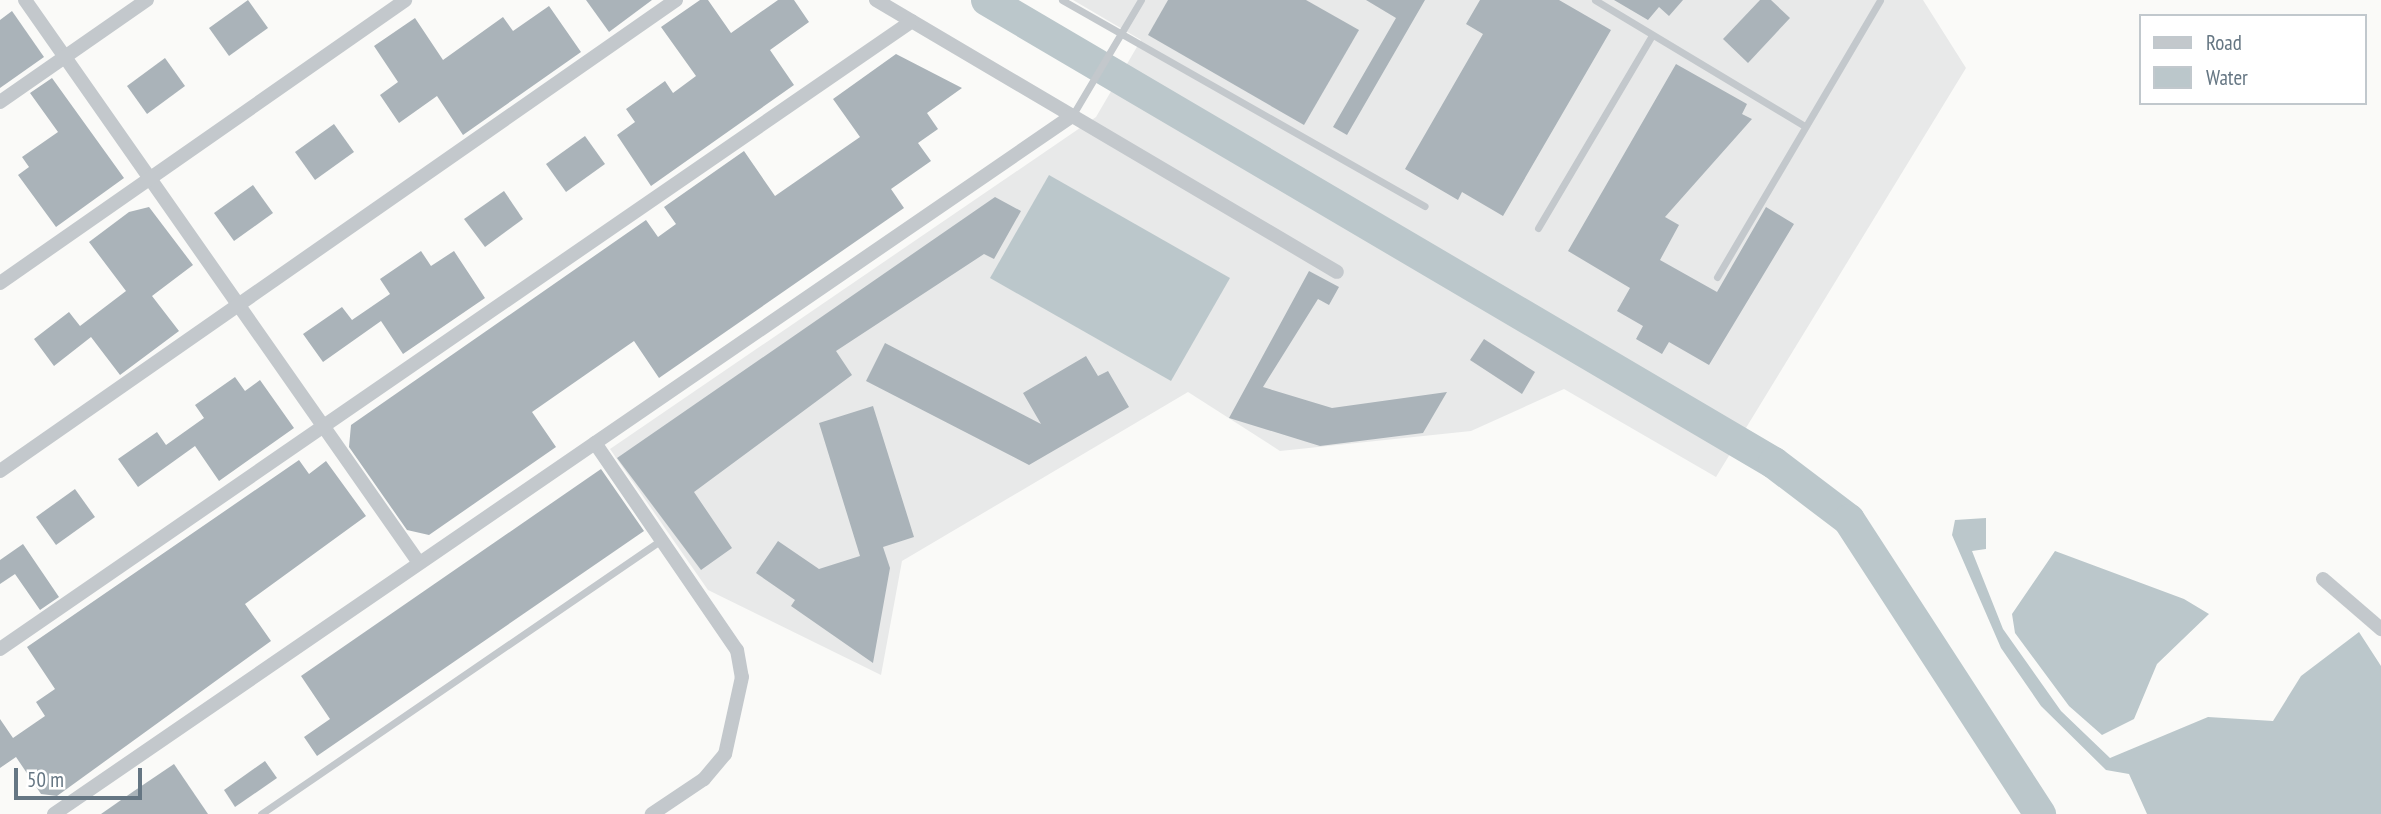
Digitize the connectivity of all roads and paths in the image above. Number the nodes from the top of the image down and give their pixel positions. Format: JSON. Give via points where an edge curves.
{"nodes":[{"id":1,"x":25,"y":0,"type":"edge"},
{"id":2,"x":147,"y":0,"type":"edge"},
{"id":3,"x":405,"y":0,"type":"edge"},
{"id":4,"x":676,"y":0,"type":"edge"},
{"id":5,"x":876,"y":0,"type":"edge"},
{"id":6,"x":1062,"y":0,"type":"edge"},
{"id":7,"x":1141,"y":0,"type":"edge"},
{"id":8,"x":1595,"y":0,"type":"edge"},
{"id":9,"x":1880,"y":0,"type":"edge"},
{"id":10,"x":912,"y":21,"type":"junction"},
{"id":11,"x":1121,"y":34,"type":"junction"},
{"id":12,"x":1652,"y":36,"type":"junction"},
{"id":13,"x":65,"y":57,"type":"junction"},
{"id":14,"x":0,"y":102,"type":"edge"},
{"id":15,"x":1072,"y":116,"type":"junction"},
{"id":16,"x":1805,"y":127,"type":"junction"},
{"id":17,"x":150,"y":178,"type":"junction"},
{"id":18,"x":1424,"y":206,"type":"dead end"},
{"id":19,"x":1538,"y":228,"type":"dead end"},
{"id":20,"x":1337,"y":272,"type":"dead end"},
{"id":21,"x":1717,"y":277,"type":"dead end"},
{"id":22,"x":0,"y":283,"type":"edge"},
{"id":23,"x":238,"y":305,"type":"junction"},
{"id":24,"x":323,"y":426,"type":"junction"},
{"id":25,"x":595,"y":443,"type":"junction"},
{"id":26,"x":0,"y":471,"type":"edge"},
{"id":27,"x":661,"y":540,"type":"junction"},
{"id":28,"x":419,"y":563,"type":"junction"},
{"id":29,"x":2323,"y":579,"type":"dead end"},
{"id":30,"x":2381,"y":629,"type":"edge"},
{"id":31,"x":0,"y":649,"type":"edge"},
{"id":32,"x":54,"y":814,"type":"edge"},
{"id":33,"x":261,"y":814,"type":"edge"},
{"id":34,"x":652,"y":814,"type":"edge"}],
"edges":[{"from":1,"to":13,"type":"street"},
{"from":2,"to":13,"type":"street"},
{"from":3,"to":17,"type":"street"},
{"from":4,"to":23,"type":"street"},
{"from":5,"to":10,"type":"street"},
{"from":6,"to":11,"type":"lane"},
{"from":7,"to":11,"type":"lane"},
{"from":8,"to":12,"type":"lane"},
{"from":9,"to":16,"type":"lane"},
{"from":10,"to":15,"type":"street"},
{"from":10,"to":24,"type":"street"},
{"from":11,"to":15,"type":"lane"},
{"from":11,"to":18,"type":"lane"},
{"from":12,"to":16,"type":"lane"},
{"from":12,"to":19,"type":"lane"},
{"from":13,"to":14,"type":"street"},
{"from":13,"to":17,"type":"street"},
{"from":15,"to":20,"type":"street"},
{"from":15,"to":25,"type":"street"},
{"from":16,"to":21,"type":"lane"},
{"from":17,"to":22,"type":"street"},
{"from":17,"to":23,"type":"street"},
{"from":23,"to":24,"type":"street"},
{"from":23,"to":26,"type":"street"},
{"from":24,"to":28,"type":"street"},
{"from":24,"to":31,"type":"street"},
{"from":25,"to":27,"type":"street"},
{"from":25,"to":28,"type":"street"},
{"from":27,"to":33,"type":"lane"},
{"from":27,"to":34,"type":"street","via":[[737,650],[742,677],[725,754],[704,779]]},
{"from":28,"to":32,"type":"street"},
{"from":29,"to":30,"type":"street"}]}
